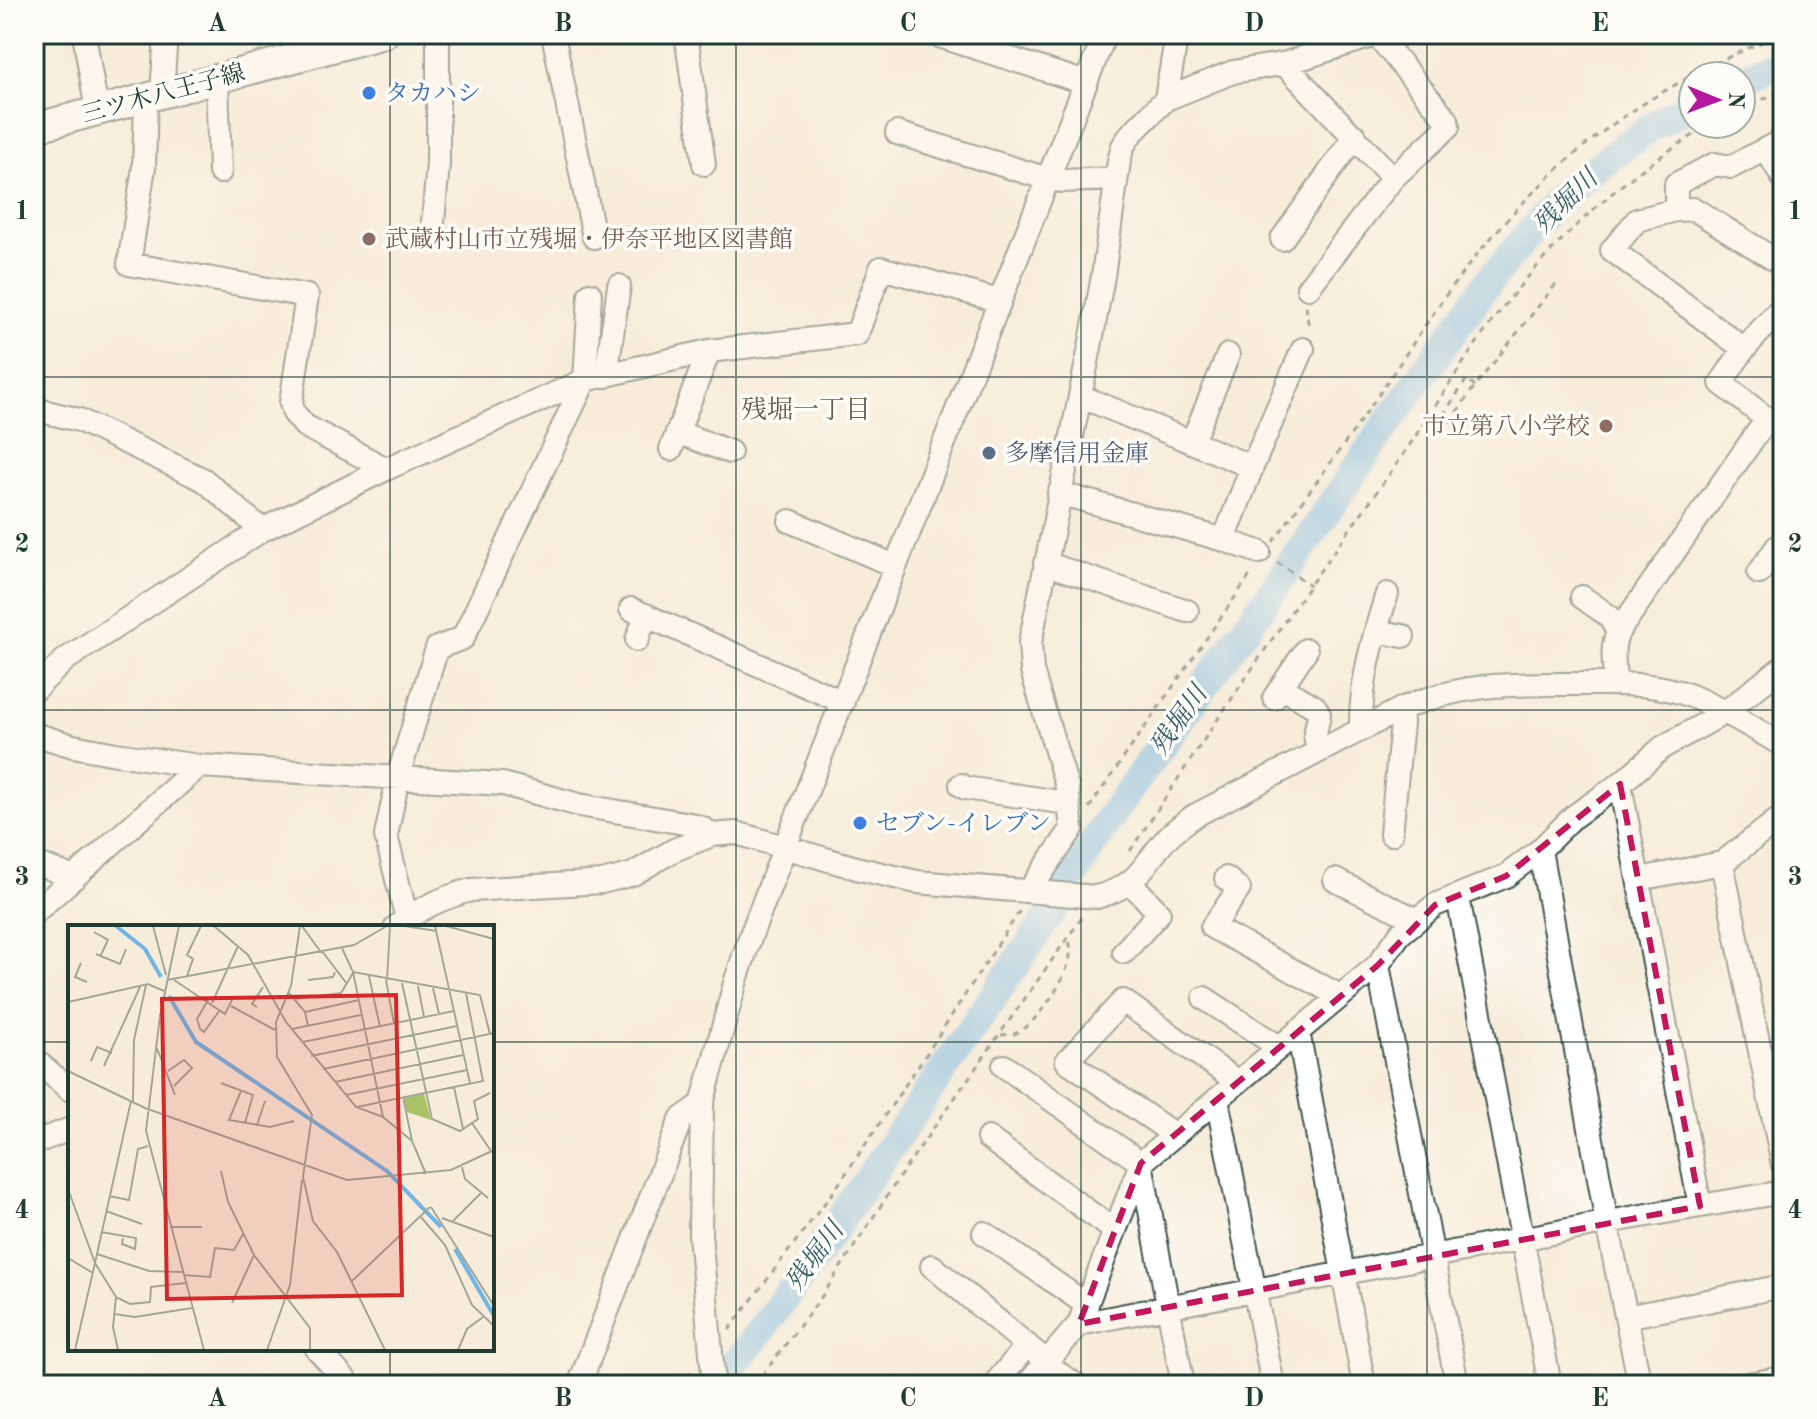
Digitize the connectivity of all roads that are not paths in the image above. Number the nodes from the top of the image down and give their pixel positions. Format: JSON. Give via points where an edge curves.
{"nodes":[{"id":1,"x":84,"y":34,"type":"edge"},
{"id":2,"x":166,"y":34,"type":"edge"},
{"id":3,"x":384,"y":34,"type":"edge"},
{"id":4,"x":438,"y":34,"type":"edge"},
{"id":5,"x":553,"y":34,"type":"edge"},
{"id":6,"x":686,"y":34,"type":"edge"},
{"id":7,"x":933,"y":34,"type":"edge"},
{"id":8,"x":1105,"y":34,"type":"edge"},
{"id":9,"x":1177,"y":34,"type":"edge"},
{"id":10,"x":1379,"y":34,"type":"edge"},
{"id":11,"x":1287,"y":63,"type":"junction"},
{"id":12,"x":217,"y":78,"type":"junction"},
{"id":13,"x":1086,"y":83,"type":"junction"},
{"id":14,"x":154,"y":97,"type":"junction"},
{"id":15,"x":1166,"y":99,"type":"junction"},
{"id":16,"x":97,"y":111,"type":"junction"},
{"id":17,"x":34,"y":128,"type":"edge"},
{"id":18,"x":897,"y":133,"type":"dead end"},
{"id":19,"x":1355,"y":136,"type":"junction"},
{"id":20,"x":1775,"y":144,"type":"edge"},
{"id":21,"x":704,"y":164,"type":"dead end"},
{"id":22,"x":220,"y":172,"type":"dead end"},
{"id":23,"x":1393,"y":178,"type":"junction"},
{"id":24,"x":1783,"y":178,"type":"edge"},
{"id":25,"x":1048,"y":179,"type":"junction"},
{"id":26,"x":1116,"y":179,"type":"junction"},
{"id":27,"x":1676,"y":210,"type":"junction"},
{"id":28,"x":433,"y":222,"type":"dead end"},
{"id":29,"x":594,"y":237,"type":"dead end"},
{"id":30,"x":1282,"y":239,"type":"dead end"},
{"id":31,"x":1783,"y":265,"type":"edge"},
{"id":32,"x":619,"y":286,"type":"dead end"},
{"id":33,"x":1308,"y":288,"type":"road end"},
{"id":34,"x":590,"y":294,"type":"dead end"},
{"id":35,"x":999,"y":301,"type":"junction"},
{"id":36,"x":1783,"y":306,"type":"edge"},
{"id":37,"x":1303,"y":349,"type":"road end"},
{"id":38,"x":1744,"y":349,"type":"junction"},
{"id":39,"x":709,"y":351,"type":"junction"},
{"id":40,"x":1228,"y":355,"type":"dead end"},
{"id":41,"x":596,"y":378,"type":"junction"},
{"id":42,"x":1080,"y":396,"type":"junction"},
{"id":43,"x":34,"y":409,"type":"edge"},
{"id":44,"x":1775,"y":421,"type":"edge"},
{"id":45,"x":1192,"y":442,"type":"junction"},
{"id":46,"x":730,"y":452,"type":"dead end"},
{"id":47,"x":1252,"y":467,"type":"junction"},
{"id":48,"x":386,"y":469,"type":"junction"},
{"id":49,"x":1059,"y":493,"type":"junction"},
{"id":50,"x":790,"y":521,"type":"dead end"},
{"id":51,"x":262,"y":530,"type":"junction"},
{"id":52,"x":1224,"y":540,"type":"junction"},
{"id":53,"x":1781,"y":546,"type":"edge"},
{"id":54,"x":1264,"y":555,"type":"road end"},
{"id":55,"x":1045,"y":563,"type":"junction"},
{"id":56,"x":895,"y":566,"type":"junction"},
{"id":57,"x":1759,"y":573,"type":"dead end"},
{"id":58,"x":1387,"y":594,"type":"dead end"},
{"id":59,"x":1582,"y":597,"type":"dead end"},
{"id":60,"x":1187,"y":611,"type":"dead end"},
{"id":61,"x":1376,"y":631,"type":"junction"},
{"id":62,"x":1618,"y":632,"type":"junction"},
{"id":63,"x":1403,"y":636,"type":"dead end"},
{"id":64,"x":637,"y":640,"type":"dead end"},
{"id":65,"x":1306,"y":650,"type":"dead end"},
{"id":66,"x":1783,"y":667,"type":"edge"},
{"id":67,"x":1615,"y":684,"type":"junction"},
{"id":68,"x":34,"y":690,"type":"edge"},
{"id":69,"x":843,"y":702,"type":"junction"},
{"id":70,"x":1401,"y":709,"type":"junction"},
{"id":71,"x":1724,"y":713,"type":"junction"},
{"id":72,"x":1361,"y":729,"type":"junction"},
{"id":73,"x":34,"y":734,"type":"edge"},
{"id":74,"x":1783,"y":745,"type":"edge"},
{"id":75,"x":1318,"y":751,"type":"junction"},
{"id":76,"x":199,"y":766,"type":"junction"},
{"id":77,"x":398,"y":777,"type":"junction"},
{"id":78,"x":1620,"y":784,"type":"junction"},
{"id":79,"x":961,"y":785,"type":"dead end"},
{"id":80,"x":1068,"y":794,"type":"junction"},
{"id":81,"x":1783,"y":816,"type":"edge"},
{"id":82,"x":1391,"y":834,"type":"dead end"},
{"id":83,"x":712,"y":835,"type":"junction"},
{"id":84,"x":785,"y":847,"type":"junction"},
{"id":85,"x":1540,"y":850,"type":"junction"},
{"id":86,"x":34,"y":862,"type":"edge"},
{"id":87,"x":1722,"y":863,"type":"junction"},
{"id":88,"x":1126,"y":872,"type":"junction"},
{"id":89,"x":74,"y":878,"type":"junction"},
{"id":90,"x":1226,"y":878,"type":"dead end"},
{"id":91,"x":1639,"y":879,"type":"junction"},
{"id":92,"x":1335,"y":880,"type":"dead end"},
{"id":93,"x":1028,"y":897,"type":"junction"},
{"id":94,"x":1458,"y":897,"type":"junction"},
{"id":95,"x":34,"y":913,"type":"edge"},
{"id":96,"x":1417,"y":920,"type":"junction"},
{"id":97,"x":402,"y":923,"type":"edge"},
{"id":98,"x":1124,"y":952,"type":"dead end"},
{"id":99,"x":1378,"y":965,"type":"junction"},
{"id":100,"x":1340,"y":996,"type":"junction"},
{"id":101,"x":1204,"y":998,"type":"dead end"},
{"id":102,"x":1298,"y":1031,"type":"junction"},
{"id":103,"x":1279,"y":1047,"type":"junction"},
{"id":104,"x":34,"y":1059,"type":"edge"},
{"id":105,"x":1004,"y":1066,"type":"dead end"},
{"id":106,"x":1238,"y":1082,"type":"junction"},
{"id":107,"x":68,"y":1088,"type":"edge"},
{"id":108,"x":1217,"y":1099,"type":"junction"},
{"id":109,"x":702,"y":1104,"type":"junction"},
{"id":110,"x":68,"y":1130,"type":"edge"},
{"id":111,"x":1175,"y":1135,"type":"junction"},
{"id":112,"x":988,"y":1138,"type":"dead end"},
{"id":113,"x":34,"y":1143,"type":"edge"},
{"id":114,"x":1141,"y":1163,"type":"junction"},
{"id":115,"x":1783,"y":1165,"type":"edge"},
{"id":116,"x":1783,"y":1192,"type":"edge"},
{"id":117,"x":1700,"y":1206,"type":"junction"},
{"id":118,"x":1607,"y":1223,"type":"junction"},
{"id":119,"x":1115,"y":1231,"type":"junction"},
{"id":120,"x":984,"y":1233,"type":"dead end"},
{"id":121,"x":1522,"y":1239,"type":"junction"},
{"id":122,"x":1433,"y":1256,"type":"junction"},
{"id":123,"x":932,"y":1266,"type":"dead end"},
{"id":124,"x":1343,"y":1273,"type":"junction"},
{"id":125,"x":1783,"y":1286,"type":"edge"},
{"id":126,"x":1255,"y":1291,"type":"junction"},
{"id":127,"x":1169,"y":1307,"type":"junction"},
{"id":128,"x":1083,"y":1314,"type":"junction"},
{"id":129,"x":1626,"y":1317,"type":"junction"},
{"id":130,"x":1027,"y":1345,"type":"junction"},
{"id":131,"x":319,"y":1351,"type":"edge"},
{"id":132,"x":1046,"y":1363,"type":"junction"},
{"id":133,"x":1783,"y":1378,"type":"edge"},
{"id":134,"x":350,"y":1385,"type":"edge"},
{"id":135,"x":579,"y":1385,"type":"edge"},
{"id":136,"x":714,"y":1385,"type":"edge"},
{"id":137,"x":994,"y":1385,"type":"edge"},
{"id":138,"x":1027,"y":1385,"type":"edge"},
{"id":139,"x":1076,"y":1385,"type":"edge"},
{"id":140,"x":1183,"y":1385,"type":"edge"},
{"id":141,"x":1273,"y":1385,"type":"edge"},
{"id":142,"x":1364,"y":1385,"type":"edge"},
{"id":143,"x":1457,"y":1385,"type":"edge"},
{"id":144,"x":1550,"y":1385,"type":"edge"},
{"id":145,"x":1640,"y":1385,"type":"edge"},
{"id":146,"x":1741,"y":1385,"type":"edge"}],
"edges":[{"from":1,"to":16,"type":"street"},
{"from":2,"to":14,"type":"street"},
{"from":3,"to":12,"type":"main road","name":"三ツ木八王子線"},
{"from":4,"to":28,"type":"street"},
{"from":5,"to":29,"type":"street"},
{"from":6,"to":21,"type":"street"},
{"from":7,"to":13,"type":"street"},
{"from":8,"to":13,"type":"street"},
{"from":9,"to":15,"type":"street"},
{"from":10,"to":11,"type":"street"},
{"from":10,"to":23,"type":"street","via":[[1448,127]]},
{"from":11,"to":15,"type":"street","via":[[1233,72]]},
{"from":11,"to":19,"type":"street"},
{"from":12,"to":14,"type":"main road","name":"三ツ木八王子線"},
{"from":12,"to":22,"type":"street"},
{"from":13,"to":25,"type":"street"},
{"from":14,"to":16,"type":"main road","name":"三ツ木八王子線"},
{"from":14,"to":48,"type":"street","via":[[129,264],[307,296],[291,403],[294,413],[305,426]]},
{"from":15,"to":26,"type":"street","via":[[1123,146]]},
{"from":16,"to":17,"type":"main road","name":"三ツ木八王子線"},
{"from":18,"to":25,"type":"street"},
{"from":19,"to":23,"type":"street"},
{"from":19,"to":30,"type":"street"},
{"from":20,"to":24,"type":"street"},
{"from":20,"to":27,"type":"street","via":[[1731,167],[1715,164],[1676,184]]},
{"from":23,"to":33,"type":"street"},
{"from":25,"to":26,"type":"street"},
{"from":25,"to":35,"type":"street"},
{"from":26,"to":42,"type":"street"},
{"from":27,"to":31,"type":"street","via":[[1694,209]]},
{"from":27,"to":38,"type":"street","via":[[1637,220],[1612,250]]},
{"from":32,"to":41,"type":"street"},
{"from":34,"to":41,"type":"street"},
{"from":35,"to":39,"type":"street","via":[[881,268],[857,334]]},
{"from":35,"to":56,"type":"street"},
{"from":36,"to":38,"type":"street"},
{"from":37,"to":47,"type":"street"},
{"from":38,"to":44,"type":"street","via":[[1721,383]]},
{"from":39,"to":41,"type":"street"},
{"from":39,"to":46,"type":"street","via":[[674,440]]},
{"from":40,"to":45,"type":"street"},
{"from":41,"to":48,"type":"street"},
{"from":41,"to":77,"type":"street","via":[[463,638],[437,648]]},
{"from":42,"to":45,"type":"street"},
{"from":42,"to":49,"type":"street"},
{"from":43,"to":51,"type":"street","via":[[79,420],[204,480]]},
{"from":44,"to":62,"type":"street"},
{"from":45,"to":47,"type":"street"},
{"from":47,"to":52,"type":"street"},
{"from":48,"to":51,"type":"street"},
{"from":49,"to":52,"type":"street"},
{"from":49,"to":55,"type":"street"},
{"from":50,"to":56,"type":"street"},
{"from":51,"to":68,"type":"street","via":[[65,660]]},
{"from":52,"to":54,"type":"street"},
{"from":53,"to":57,"type":"street"},
{"from":55,"to":60,"type":"street"},
{"from":55,"to":80,"type":"street","via":[[1030,656]]},
{"from":56,"to":69,"type":"street"},
{"from":58,"to":61,"type":"street"},
{"from":59,"to":62,"type":"street","via":[[1610,617]]},
{"from":61,"to":63,"type":"street"},
{"from":61,"to":72,"type":"street"},
{"from":62,"to":67,"type":"street","via":[[1612,652]]},
{"from":64,"to":69,"type":"street","via":[[639,612]]},
{"from":65,"to":75,"type":"street","via":[[1278,692],[1315,707]]},
{"from":66,"to":71,"type":"street"},
{"from":67,"to":70,"type":"street","via":[[1481,686]]},
{"from":67,"to":71,"type":"street","via":[[1664,689]]},
{"from":69,"to":84,"type":"street"},
{"from":70,"to":72,"type":"street"},
{"from":70,"to":82,"type":"street"},
{"from":71,"to":74,"type":"street"},
{"from":71,"to":78,"type":"street","via":[[1663,747]]},
{"from":72,"to":75,"type":"street"},
{"from":73,"to":76,"type":"street","via":[[73,746]]},
{"from":75,"to":88,"type":"street","via":[[1194,816],[1167,838],[1138,876]]},
{"from":76,"to":77,"type":"street"},
{"from":76,"to":89,"type":"street"},
{"from":77,"to":83,"type":"street","via":[[503,784],[579,805],[690,824]]},
{"from":77,"to":97,"type":"street","via":[[386,836]]},
{"from":78,"to":85,"type":"street","via":[[1573,817]]},
{"from":78,"to":91,"type":"street"},
{"from":79,"to":80,"type":"street","via":[[1060,802]]},
{"from":80,"to":93,"type":"street","via":[[1072,829]]},
{"from":81,"to":87,"type":"street"},
{"from":83,"to":84,"type":"street","via":[[736,833]]},
{"from":83,"to":97,"type":"street","via":[[623,877],[471,890],[438,901]]},
{"from":84,"to":93,"type":"street","via":[[917,882]]},
{"from":84,"to":109,"type":"street","via":[[736,980]]},
{"from":85,"to":94,"type":"street","via":[[1506,876]]},
{"from":85,"to":118,"type":"street"},
{"from":86,"to":89,"type":"street"},
{"from":87,"to":91,"type":"street"},
{"from":87,"to":115,"type":"street"},
{"from":88,"to":93,"type":"street","via":[[1108,894],[1086,908]]},
{"from":88,"to":98,"type":"street","via":[[1159,913]]},
{"from":89,"to":95,"type":"street"},
{"from":90,"to":100,"type":"street","via":[[1239,889],[1212,927]]},
{"from":91,"to":117,"type":"street"},
{"from":92,"to":96,"type":"street"},
{"from":94,"to":96,"type":"street","via":[[1435,905]]},
{"from":94,"to":121,"type":"street"},
{"from":96,"to":99,"type":"street"},
{"from":99,"to":100,"type":"street"},
{"from":99,"to":122,"type":"street"},
{"from":100,"to":102,"type":"street"},
{"from":101,"to":103,"type":"street"},
{"from":102,"to":103,"type":"street"},
{"from":102,"to":124,"type":"street"},
{"from":103,"to":106,"type":"street"},
{"from":104,"to":107,"type":"street"},
{"from":105,"to":114,"type":"street"},
{"from":106,"to":108,"type":"street"},
{"from":106,"to":111,"type":"street","via":[[1123,1001],[1067,1061]]},
{"from":108,"to":111,"type":"street"},
{"from":108,"to":126,"type":"street"},
{"from":109,"to":135,"type":"street","via":[[681,1119]]},
{"from":109,"to":136,"type":"street","via":[[700,1234]]},
{"from":110,"to":113,"type":"street"},
{"from":111,"to":114,"type":"street"},
{"from":112,"to":119,"type":"street"},
{"from":114,"to":119,"type":"street"},
{"from":114,"to":127,"type":"street"},
{"from":116,"to":117,"type":"street"},
{"from":117,"to":118,"type":"street"},
{"from":118,"to":121,"type":"street"},
{"from":118,"to":129,"type":"street"},
{"from":119,"to":128,"type":"street"},
{"from":120,"to":128,"type":"street"},
{"from":121,"to":122,"type":"street"},
{"from":121,"to":144,"type":"street"},
{"from":122,"to":124,"type":"street"},
{"from":122,"to":143,"type":"street"},
{"from":123,"to":130,"type":"street"},
{"from":124,"to":126,"type":"street"},
{"from":124,"to":142,"type":"street"},
{"from":125,"to":129,"type":"street"},
{"from":126,"to":127,"type":"street"},
{"from":126,"to":141,"type":"street"},
{"from":127,"to":128,"type":"street"},
{"from":127,"to":140,"type":"street"},
{"from":128,"to":132,"type":"street"},
{"from":129,"to":145,"type":"street"},
{"from":130,"to":132,"type":"street"},
{"from":130,"to":137,"type":"street"},
{"from":131,"to":134,"type":"street"},
{"from":132,"to":138,"type":"street"},
{"from":132,"to":139,"type":"street"},
{"from":133,"to":146,"type":"street"}]}
